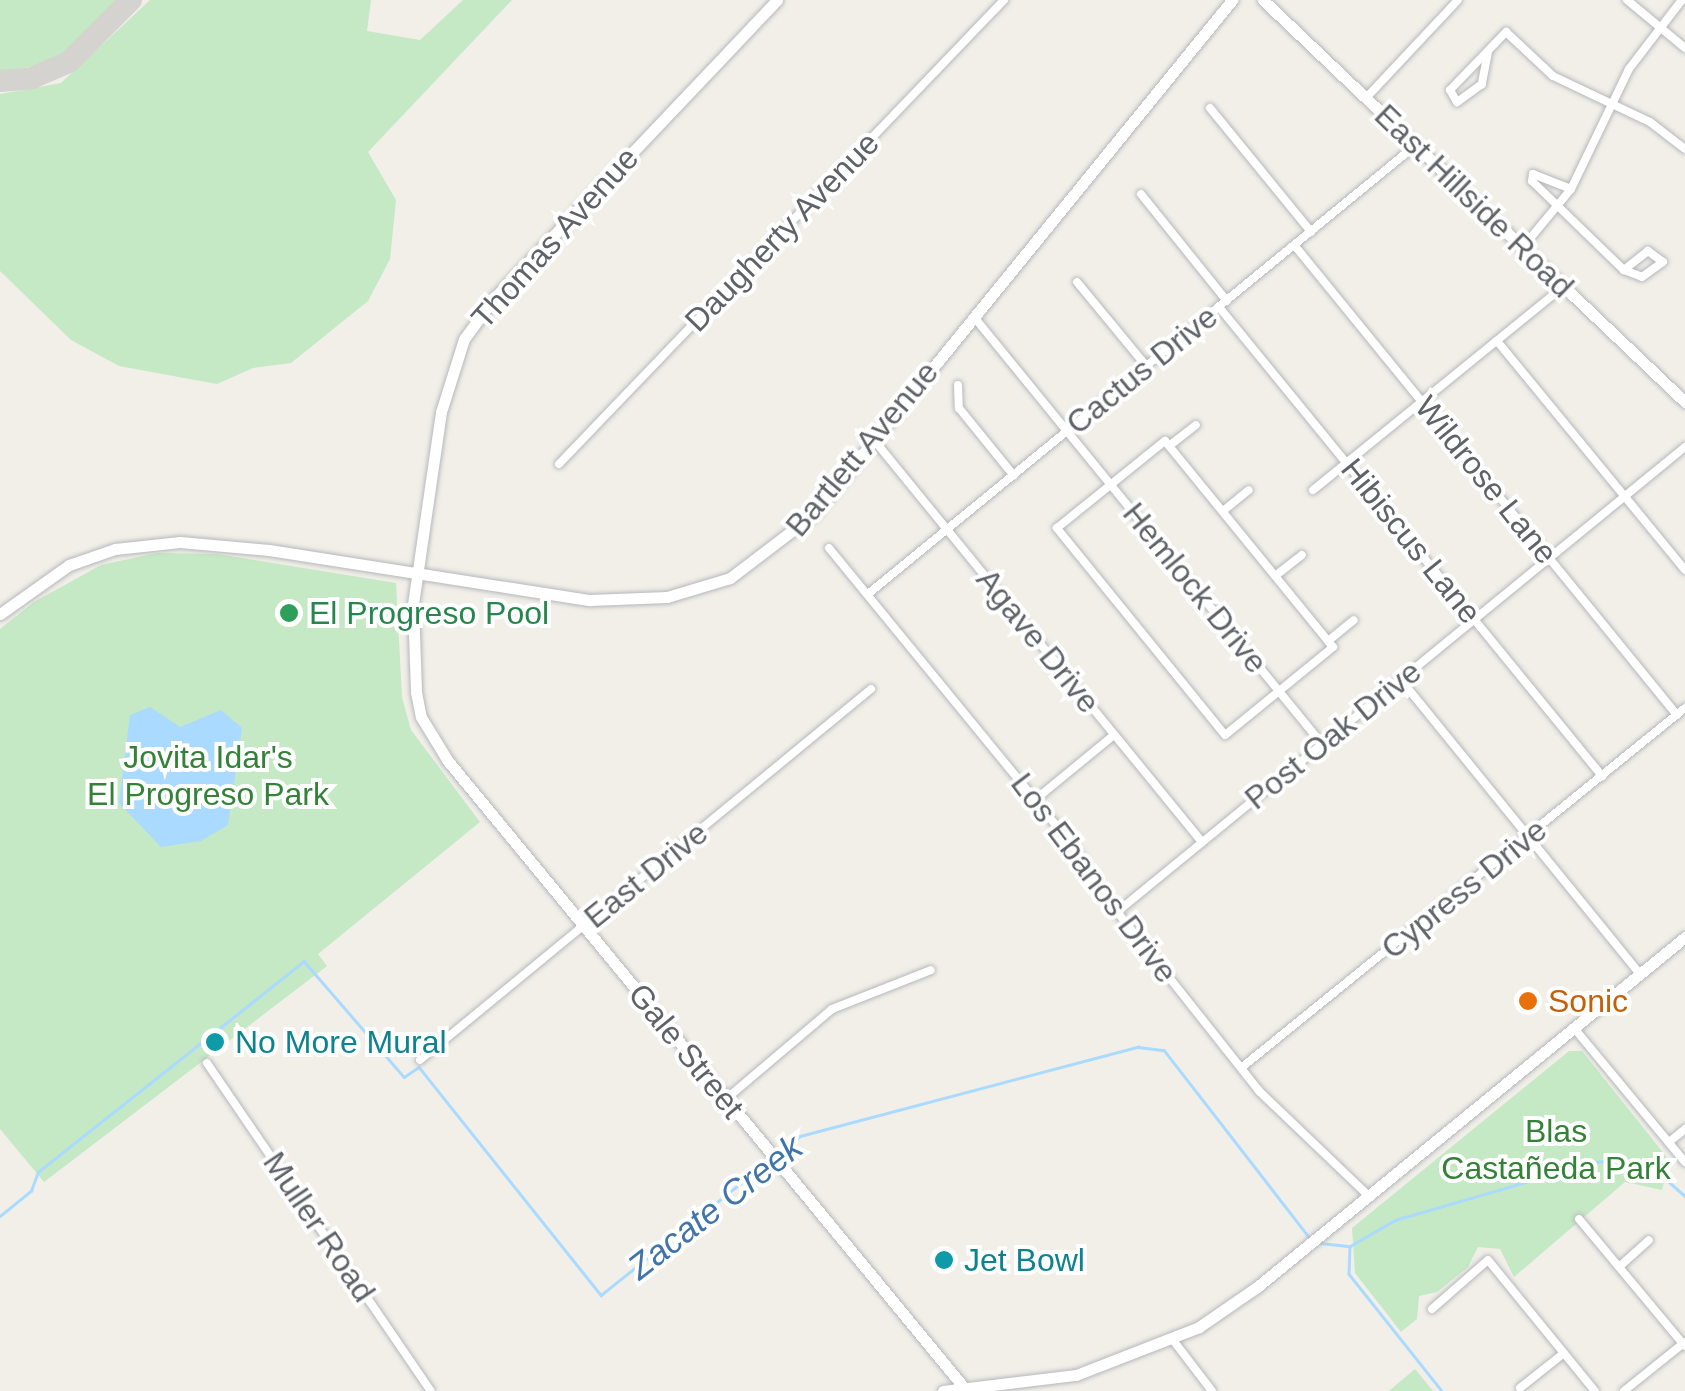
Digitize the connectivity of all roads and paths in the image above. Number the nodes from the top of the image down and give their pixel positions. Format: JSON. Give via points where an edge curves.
{"nodes":[{"id":1,"x":777,"y":0,"type":"edge"},
{"id":2,"x":1004,"y":0,"type":"edge"},
{"id":3,"x":1232,"y":0,"type":"edge"},
{"id":4,"x":1264,"y":0,"type":"edge"},
{"id":5,"x":1458,"y":0,"type":"edge"},
{"id":6,"x":1627,"y":0,"type":"edge"},
{"id":7,"x":1682,"y":0,"type":"edge"},
{"id":8,"x":1659,"y":32,"type":"junction"},
{"id":9,"x":1685,"y":48,"type":"edge"},
{"id":10,"x":1488,"y":52,"type":"junction"},
{"id":11,"x":1366,"y":98,"type":"junction"},
{"id":12,"x":1610,"y":104,"type":"junction"},
{"id":13,"x":1210,"y":108,"type":"dead end"},
{"id":14,"x":1671,"y":137,"type":"junction"},
{"id":15,"x":1685,"y":140,"type":"edge"},
{"id":16,"x":1416,"y":145,"type":"junction"},
{"id":17,"x":1685,"y":149,"type":"edge"},
{"id":18,"x":1571,"y":189,"type":"junction"},
{"id":19,"x":1141,"y":194,"type":"dead end"},
{"id":20,"x":1559,"y":207,"type":"junction"},
{"id":21,"x":1311,"y":232,"type":"junction"},
{"id":22,"x":1295,"y":246,"type":"junction"},
{"id":23,"x":1523,"y":248,"type":"junction"},
{"id":24,"x":1624,"y":270,"type":"junction"},
{"id":25,"x":1077,"y":282,"type":"dead end"},
{"id":26,"x":1564,"y":286,"type":"junction"},
{"id":27,"x":1223,"y":304,"type":"junction"},
{"id":28,"x":974,"y":317,"type":"junction"},
{"id":29,"x":1497,"y":341,"type":"junction"},
{"id":30,"x":1146,"y":366,"type":"junction"},
{"id":31,"x":958,"y":385,"type":"dead end"},
{"id":32,"x":1423,"y":402,"type":"junction"},
{"id":33,"x":1685,"y":402,"type":"edge"},
{"id":34,"x":1196,"y":425,"type":"dead end"},
{"id":35,"x":1067,"y":432,"type":"junction"},
{"id":36,"x":874,"y":440,"type":"junction"},
{"id":37,"x":1167,"y":443,"type":"junction"},
{"id":38,"x":1685,"y":447,"type":"edge"},
{"id":39,"x":1347,"y":463,"type":"junction"},
{"id":40,"x":559,"y":464,"type":"dead end"},
{"id":41,"x":1014,"y":476,"type":"junction"},
{"id":42,"x":1111,"y":484,"type":"junction"},
{"id":43,"x":1249,"y":490,"type":"dead end"},
{"id":44,"x":1313,"y":490,"type":"dead end"},
{"id":45,"x":1625,"y":496,"type":"junction"},
{"id":46,"x":1222,"y":511,"type":"junction"},
{"id":47,"x":947,"y":529,"type":"junction"},
{"id":48,"x":829,"y":548,"type":"dead end"},
{"id":49,"x":1302,"y":555,"type":"dead end"},
{"id":50,"x":1550,"y":558,"type":"junction"},
{"id":51,"x":1685,"y":570,"type":"edge"},
{"id":52,"x":418,"y":572,"type":"junction"},
{"id":53,"x":1276,"y":576,"type":"junction"},
{"id":54,"x":868,"y":594,"type":"junction"},
{"id":55,"x":0,"y":614,"type":"edge"},
{"id":56,"x":1354,"y":620,"type":"dead end"},
{"id":57,"x":1474,"y":620,"type":"junction"},
{"id":58,"x":1331,"y":644,"type":"junction"},
{"id":59,"x":1401,"y":680,"type":"junction"},
{"id":60,"x":871,"y":689,"type":"dead end"},
{"id":61,"x":1279,"y":692,"type":"junction"},
{"id":62,"x":1681,"y":712,"type":"edge"},
{"id":63,"x":1114,"y":734,"type":"junction"},
{"id":64,"x":1322,"y":744,"type":"junction"},
{"id":65,"x":1602,"y":776,"type":"junction"},
{"id":66,"x":1036,"y":798,"type":"junction"},
{"id":67,"x":484,"y":802,"type":"joint"},
{"id":68,"x":1529,"y":837,"type":"junction"},
{"id":69,"x":1202,"y":842,"type":"junction"},
{"id":70,"x":1116,"y":912,"type":"junction"},
{"id":71,"x":584,"y":926,"type":"junction"},
{"id":72,"x":1685,"y":937,"type":"edge"},
{"id":73,"x":930,"y":970,"type":"dead end"},
{"id":74,"x":1640,"y":974,"type":"junction"},
{"id":75,"x":1574,"y":1028,"type":"junction"},
{"id":76,"x":420,"y":1060,"type":"dead end"},
{"id":77,"x":207,"y":1063,"type":"dead end"},
{"id":78,"x":1241,"y":1068,"type":"junction"},
{"id":79,"x":726,"y":1099,"type":"junction"},
{"id":80,"x":1685,"y":1129,"type":"edge"},
{"id":81,"x":1669,"y":1142,"type":"junction"},
{"id":82,"x":1685,"y":1162,"type":"edge"},
{"id":83,"x":1369,"y":1196,"type":"junction"},
{"id":84,"x":1579,"y":1218,"type":"dead end"},
{"id":85,"x":1649,"y":1240,"type":"dead end"},
{"id":86,"x":1619,"y":1267,"type":"junction"},
{"id":87,"x":1432,"y":1308,"type":"dead end"},
{"id":88,"x":1173,"y":1340,"type":"junction"},
{"id":89,"x":1684,"y":1344,"type":"edge"},
{"id":90,"x":1564,"y":1353,"type":"junction"},
{"id":91,"x":1520,"y":1388,"type":"dead end"},
{"id":92,"x":966,"y":1390,"type":"edge"},
{"id":93,"x":431,"y":1391,"type":"edge"},
{"id":94,"x":944,"y":1391,"type":"edge"},
{"id":95,"x":1212,"y":1391,"type":"edge"},
{"id":96,"x":1595,"y":1391,"type":"edge"},
{"id":97,"x":1624,"y":1391,"type":"edge"}],
"edges":[{"from":1,"to":52,"type":"main road","name":"Thomas Avenue","via":[[494,298],[464,339],[441,412]]},
{"from":2,"to":40,"type":"street","name":"Daugherty Avenue"},
{"from":3,"to":28,"type":"main road","name":"Bartlett Avenue"},
{"from":4,"to":11,"type":"main road","name":"East Hillside Road"},
{"from":5,"to":11,"type":"street"},
{"from":6,"to":8,"type":"street"},
{"from":7,"to":8,"type":"street"},
{"from":8,"to":9,"type":"street"},
{"from":8,"to":12,"type":"street"},
{"from":10,"to":10,"type":"street","via":[[1450,90],[1457,102],[1482,84]]},
{"from":10,"to":12,"type":"street","via":[[1506,32],[1553,76]]},
{"from":11,"to":16,"type":"main road","name":"East Hillside Road"},
{"from":12,"to":14,"type":"street"},
{"from":12,"to":18,"type":"street"},
{"from":13,"to":21,"type":"street"},
{"from":14,"to":15,"type":"street"},
{"from":14,"to":17,"type":"street"},
{"from":16,"to":21,"type":"street","name":"Cactus Drive"},
{"from":16,"to":23,"type":"main road","name":"East Hillside Road"},
{"from":18,"to":20,"type":"street"},
{"from":18,"to":20,"type":"street","via":[[1534,174],[1532,182]]},
{"from":19,"to":27,"type":"street","name":"Hibiscus Lane"},
{"from":20,"to":23,"type":"street"},
{"from":20,"to":24,"type":"street"},
{"from":21,"to":22,"type":"street","name":"Cactus Drive"},
{"from":22,"to":27,"type":"street","name":"Cactus Drive"},
{"from":22,"to":32,"type":"street","name":"Wildrose Lane"},
{"from":23,"to":26,"type":"main road","name":"East Hillside Road"},
{"from":24,"to":24,"type":"street","via":[[1642,277],[1663,262],[1651,251]]},
{"from":25,"to":30,"type":"street"},
{"from":26,"to":29,"type":"street"},
{"from":26,"to":33,"type":"main road","name":"East Hillside Road"},
{"from":27,"to":30,"type":"street","name":"Cactus Drive"},
{"from":27,"to":39,"type":"street","name":"Hibiscus Lane"},
{"from":28,"to":35,"type":"street","name":"Hemlock Drive"},
{"from":28,"to":36,"type":"main road","name":"Bartlett Avenue"},
{"from":29,"to":32,"type":"street"},
{"from":29,"to":45,"type":"street"},
{"from":30,"to":35,"type":"street","name":"Cactus Drive"},
{"from":31,"to":41,"type":"street","via":[[958,408]]},
{"from":32,"to":39,"type":"street"},
{"from":32,"to":50,"type":"street","name":"Wildrose Lane"},
{"from":34,"to":37,"type":"street"},
{"from":35,"to":41,"type":"street","name":"Cactus Drive"},
{"from":35,"to":42,"type":"street","name":"Hemlock Drive"},
{"from":36,"to":47,"type":"street","name":"Agave Drive"},
{"from":36,"to":52,"type":"main road","name":"Bartlett Avenue","via":[[790,538],[709,586],[620,602]]},
{"from":37,"to":42,"type":"street"},
{"from":37,"to":46,"type":"street"},
{"from":38,"to":45,"type":"street","name":"Post Oak Drive"},
{"from":39,"to":44,"type":"street"},
{"from":39,"to":57,"type":"street","name":"Hibiscus Lane"},
{"from":41,"to":47,"type":"street","name":"Cactus Drive"},
{"from":42,"to":61,"type":"street","name":"Hemlock Drive"},
{"from":42,"to":61,"type":"street","via":[[1057,528],[1225,735]]},
{"from":43,"to":46,"type":"street"},
{"from":45,"to":50,"type":"street","name":"Post Oak Drive"},
{"from":45,"to":51,"type":"street"},
{"from":46,"to":53,"type":"street"},
{"from":47,"to":54,"type":"street","name":"Cactus Drive"},
{"from":47,"to":63,"type":"street","name":"Agave Drive"},
{"from":48,"to":54,"type":"street","name":"Los Ebanos Drive"},
{"from":49,"to":53,"type":"street"},
{"from":50,"to":57,"type":"street","name":"Post Oak Drive"},
{"from":50,"to":62,"type":"street","name":"Wildrose Lane"},
{"from":52,"to":55,"type":"main road","name":"Bartlett Avenue","via":[[180,542],[115,549],[69,565]]},
{"from":52,"to":67,"type":"main road","name":"Thomas Avenue","via":[[413,605],[421,717]]},
{"from":53,"to":58,"type":"street"},
{"from":54,"to":66,"type":"street","name":"Los Ebanos Drive"},
{"from":56,"to":58,"type":"street"},
{"from":57,"to":59,"type":"street","name":"Post Oak Drive"},
{"from":57,"to":65,"type":"street","name":"Hibiscus Lane"},
{"from":58,"to":61,"type":"street"},
{"from":59,"to":64,"type":"street","name":"Post Oak Drive"},
{"from":59,"to":68,"type":"street"},
{"from":60,"to":71,"type":"street","name":"East Drive"},
{"from":61,"to":64,"type":"street","name":"Hemlock Drive"},
{"from":62,"to":65,"type":"street","name":"Cypress Drive"},
{"from":63,"to":66,"type":"street"},
{"from":63,"to":69,"type":"street","name":"Agave Drive"},
{"from":64,"to":69,"type":"street","name":"Post Oak Drive"},
{"from":65,"to":68,"type":"street","name":"Cypress Drive"},
{"from":66,"to":70,"type":"street","name":"Los Ebanos Drive"},
{"from":67,"to":71,"type":"main road","name":"Gale Street"},
{"from":68,"to":74,"type":"street"},
{"from":68,"to":78,"type":"street","name":"Cypress Drive"},
{"from":69,"to":70,"type":"street","name":"Post Oak Drive"},
{"from":70,"to":78,"type":"street","name":"Los Ebanos Drive"},
{"from":71,"to":76,"type":"street","name":"East Drive"},
{"from":71,"to":79,"type":"main road","name":"Gale Street"},
{"from":72,"to":74,"type":"main road"},
{"from":73,"to":79,"type":"street","via":[[832,1009]]},
{"from":74,"to":75,"type":"main road"},
{"from":75,"to":81,"type":"street"},
{"from":75,"to":83,"type":"main road"},
{"from":77,"to":93,"type":"street","name":"Muller Road"},
{"from":78,"to":83,"type":"street","name":"Los Ebanos Drive","via":[[1299,1134]]},
{"from":79,"to":92,"type":"main road","name":"Gale Street"},
{"from":80,"to":81,"type":"street"},
{"from":81,"to":82,"type":"street"},
{"from":83,"to":88,"type":"main road","via":[[1224,1311]]},
{"from":84,"to":86,"type":"street"},
{"from":85,"to":86,"type":"street"},
{"from":86,"to":89,"type":"street"},
{"from":87,"to":90,"type":"street","via":[[1488,1260]]},
{"from":88,"to":92,"type":"main road","via":[[1076,1375]]},
{"from":88,"to":95,"type":"street"},
{"from":89,"to":97,"type":"street"},
{"from":90,"to":91,"type":"street"},
{"from":90,"to":96,"type":"street"},
{"from":92,"to":94,"type":"main road"}]}
